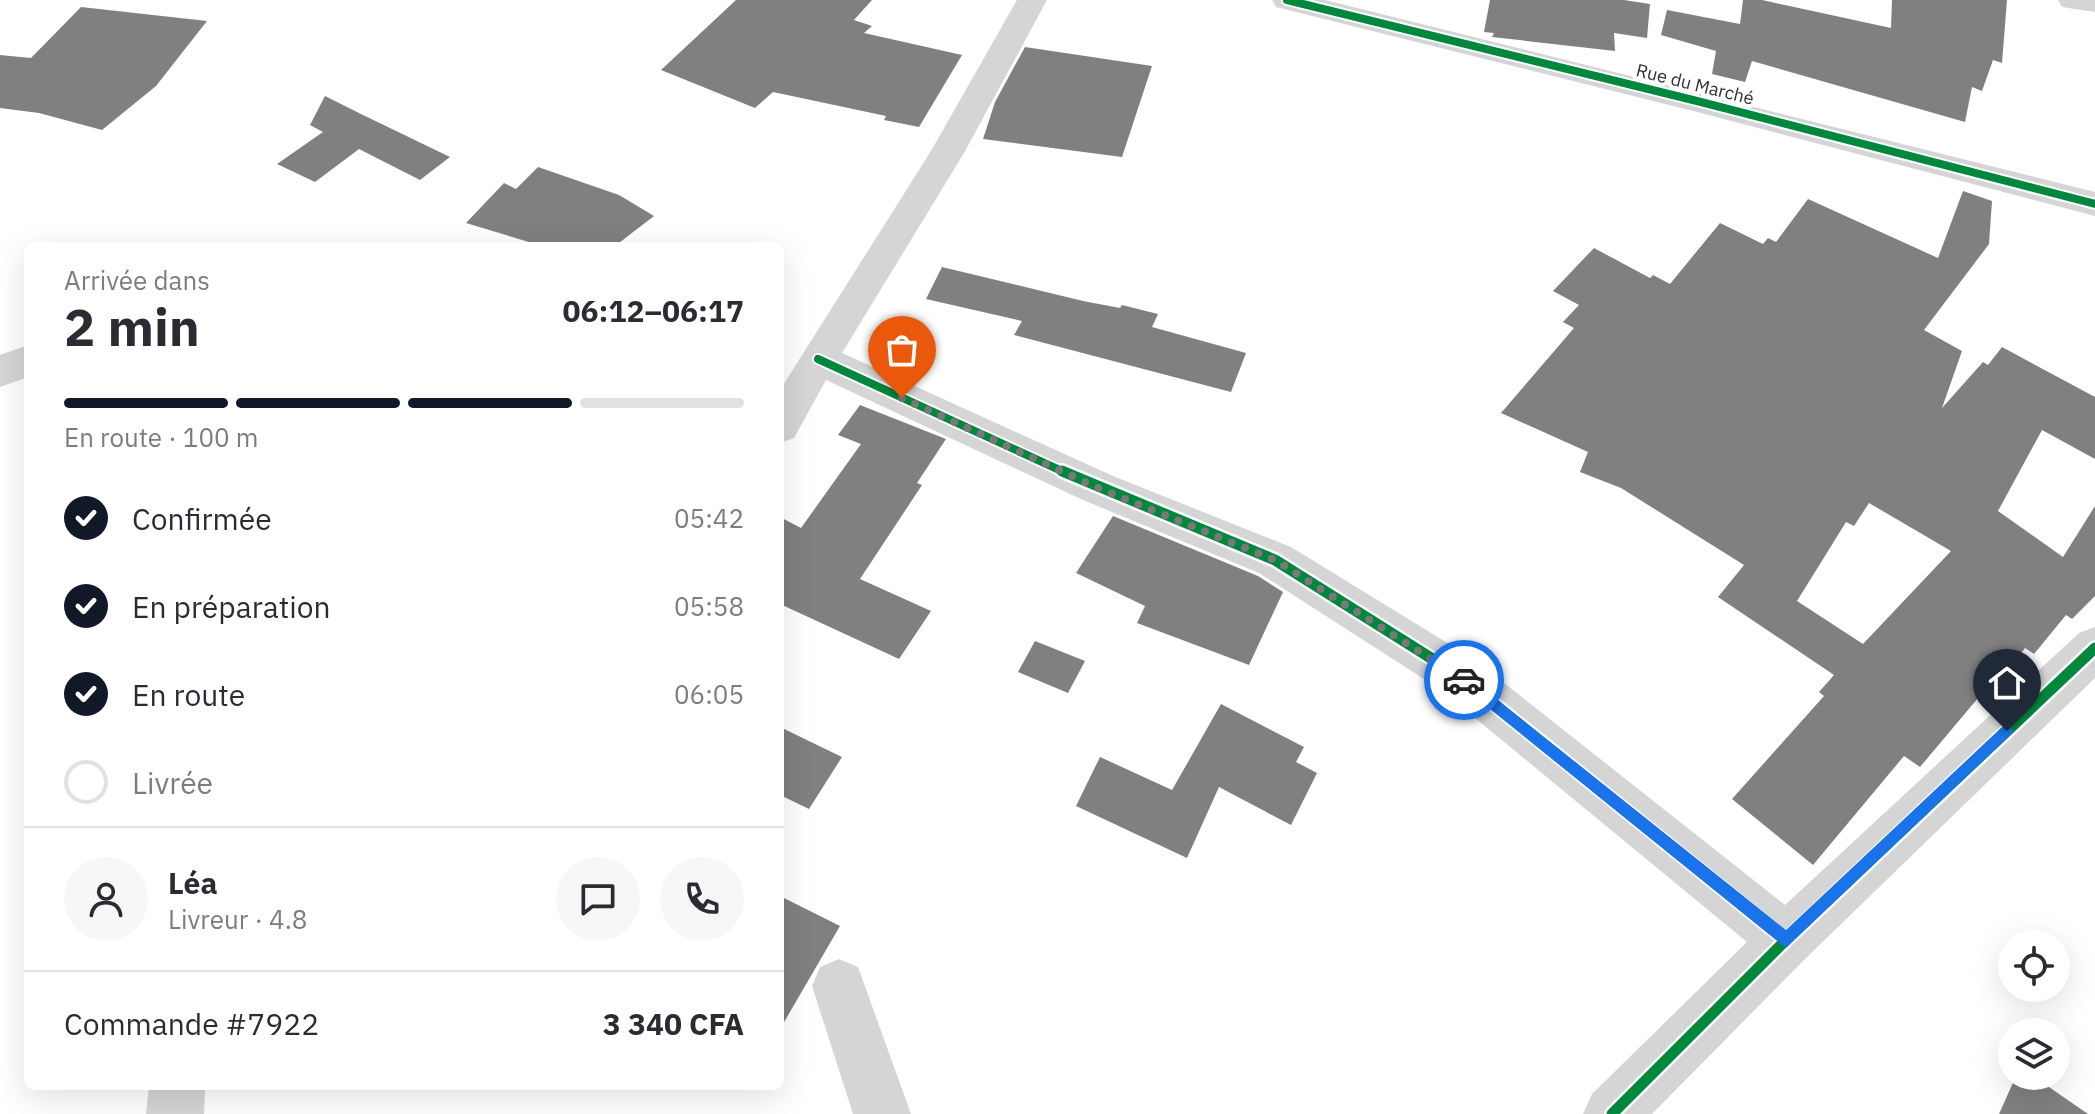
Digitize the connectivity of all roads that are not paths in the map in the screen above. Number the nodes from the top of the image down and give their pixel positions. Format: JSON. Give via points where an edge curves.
{"nodes":[{"id":1,"x":1032,"y":0,"type":"edge"},
{"id":2,"x":1287,"y":0,"type":"edge"},
{"id":3,"x":2073,"y":0,"type":"edge"},
{"id":4,"x":2095,"y":3,"type":"edge"},
{"id":5,"x":2095,"y":204,"type":"edge"},
{"id":6,"x":818,"y":359,"type":"junction"},
{"id":7,"x":24,"y":362,"type":"edge"},
{"id":8,"x":0,"y":372,"type":"edge"},
{"id":9,"x":784,"y":420,"type":"edge"},
{"id":10,"x":2095,"y":648,"type":"edge"},
{"id":11,"x":1786,"y":940,"type":"junction"},
{"id":12,"x":839,"y":986,"type":"dead end"},
{"id":13,"x":177,"y":1090,"type":"edge"},
{"id":14,"x":175,"y":1114,"type":"edge"},
{"id":15,"x":882,"y":1114,"type":"edge"},
{"id":16,"x":1612,"y":1114,"type":"edge"}],
"edges":[{"from":1,"to":6,"type":"street","via":[[947,153]]},
{"from":2,"to":5,"type":"street","name":"Rue du Marché"},
{"from":3,"to":4,"type":"street"},
{"from":6,"to":9,"type":"street"},
{"from":6,"to":11,"type":"street","via":[[1098,488],[1275,560],[1458,675]]},
{"from":7,"to":8,"type":"street"},
{"from":10,"to":11,"type":"street"},
{"from":11,"to":16,"type":"street"},
{"from":12,"to":15,"type":"street"},
{"from":13,"to":14,"type":"street"}]}
